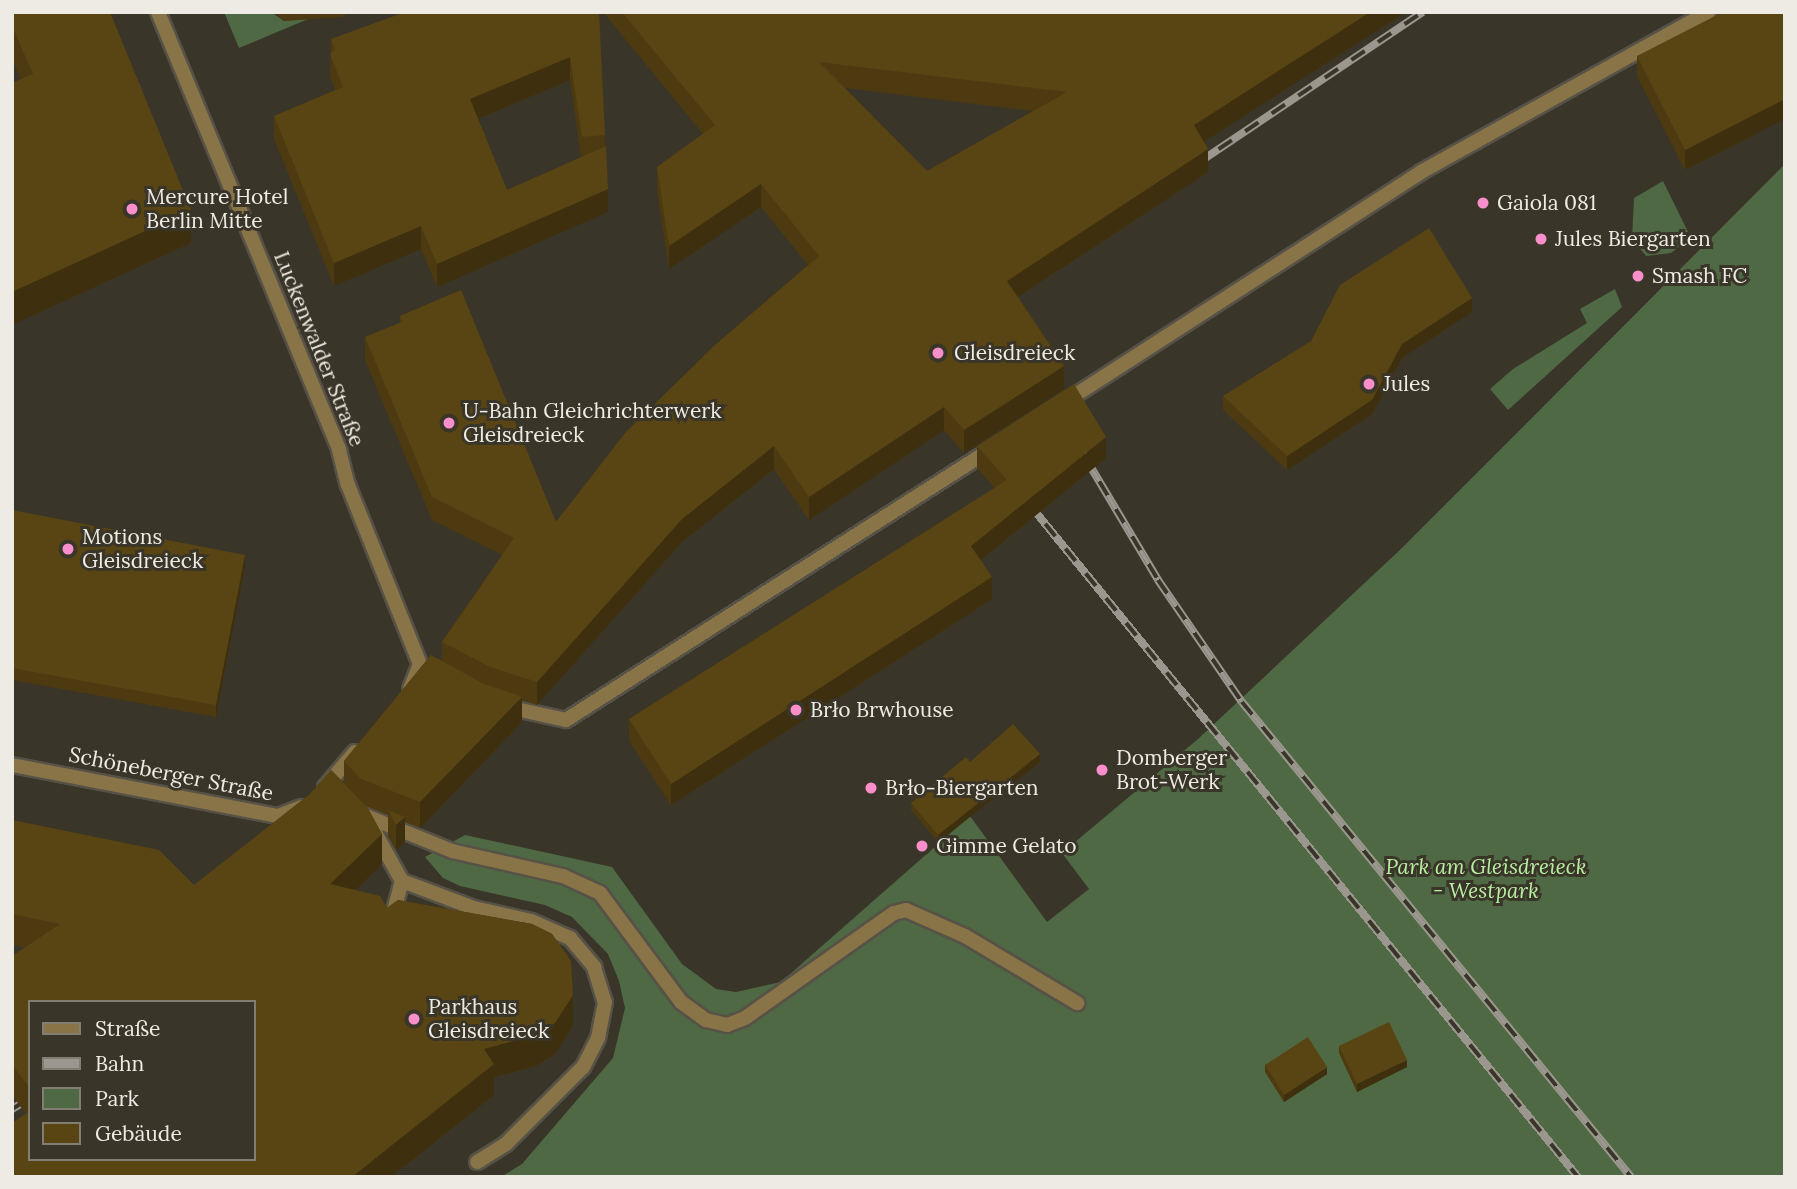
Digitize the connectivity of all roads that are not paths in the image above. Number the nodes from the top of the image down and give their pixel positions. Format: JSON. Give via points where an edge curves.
{"nodes":[{"id":1,"x":158,"y":12,"type":"edge"},
{"id":2,"x":1709,"y":12,"type":"edge"},
{"id":3,"x":1044,"y":415,"type":"edge"},
{"id":4,"x":1010,"y":437,"type":"edge"},
{"id":5,"x":420,"y":664,"type":"junction"},
{"id":6,"x":435,"y":675,"type":"edge"},
{"id":7,"x":486,"y":699,"type":"edge"},
{"id":8,"x":401,"y":700,"type":"edge"},
{"id":9,"x":364,"y":742,"type":"edge"},
{"id":10,"x":12,"y":765,"type":"edge"},
{"id":11,"x":342,"y":798,"type":"junction"},
{"id":12,"x":402,"y":881,"type":"junction"},
{"id":13,"x":389,"y":929,"type":"edge"},
{"id":14,"x":1077,"y":1003,"type":"dead end"},
{"id":15,"x":477,"y":1162,"type":"dead end"}],
"edges":[{"from":1,"to":5,"type":"street","name":"Luckenwalder Straße","via":[[340,450],[348,485]]},
{"from":2,"to":3,"type":"street","via":[[1421,172]]},
{"from":4,"to":7,"type":"street","via":[[566,720],[521,712]]},
{"from":5,"to":6,"type":"street"},
{"from":5,"to":8,"type":"street"},
{"from":9,"to":11,"type":"street","name":"Schöneberger Straße"},
{"from":10,"to":11,"type":"street","name":"Schöneberger Straße","via":[[278,816]]},
{"from":11,"to":12,"type":"street","via":[[376,833]]},
{"from":11,"to":14,"type":"street","via":[[452,851],[563,876],[600,893],[681,1002],[706,1020],[727,1026],[894,913],[906,910],[965,936]]},
{"from":12,"to":13,"type":"street"},
{"from":12,"to":15,"type":"street","via":[[474,908],[531,921],[570,939],[594,967],[605,1002],[598,1038],[583,1067],[506,1144]]}]}
